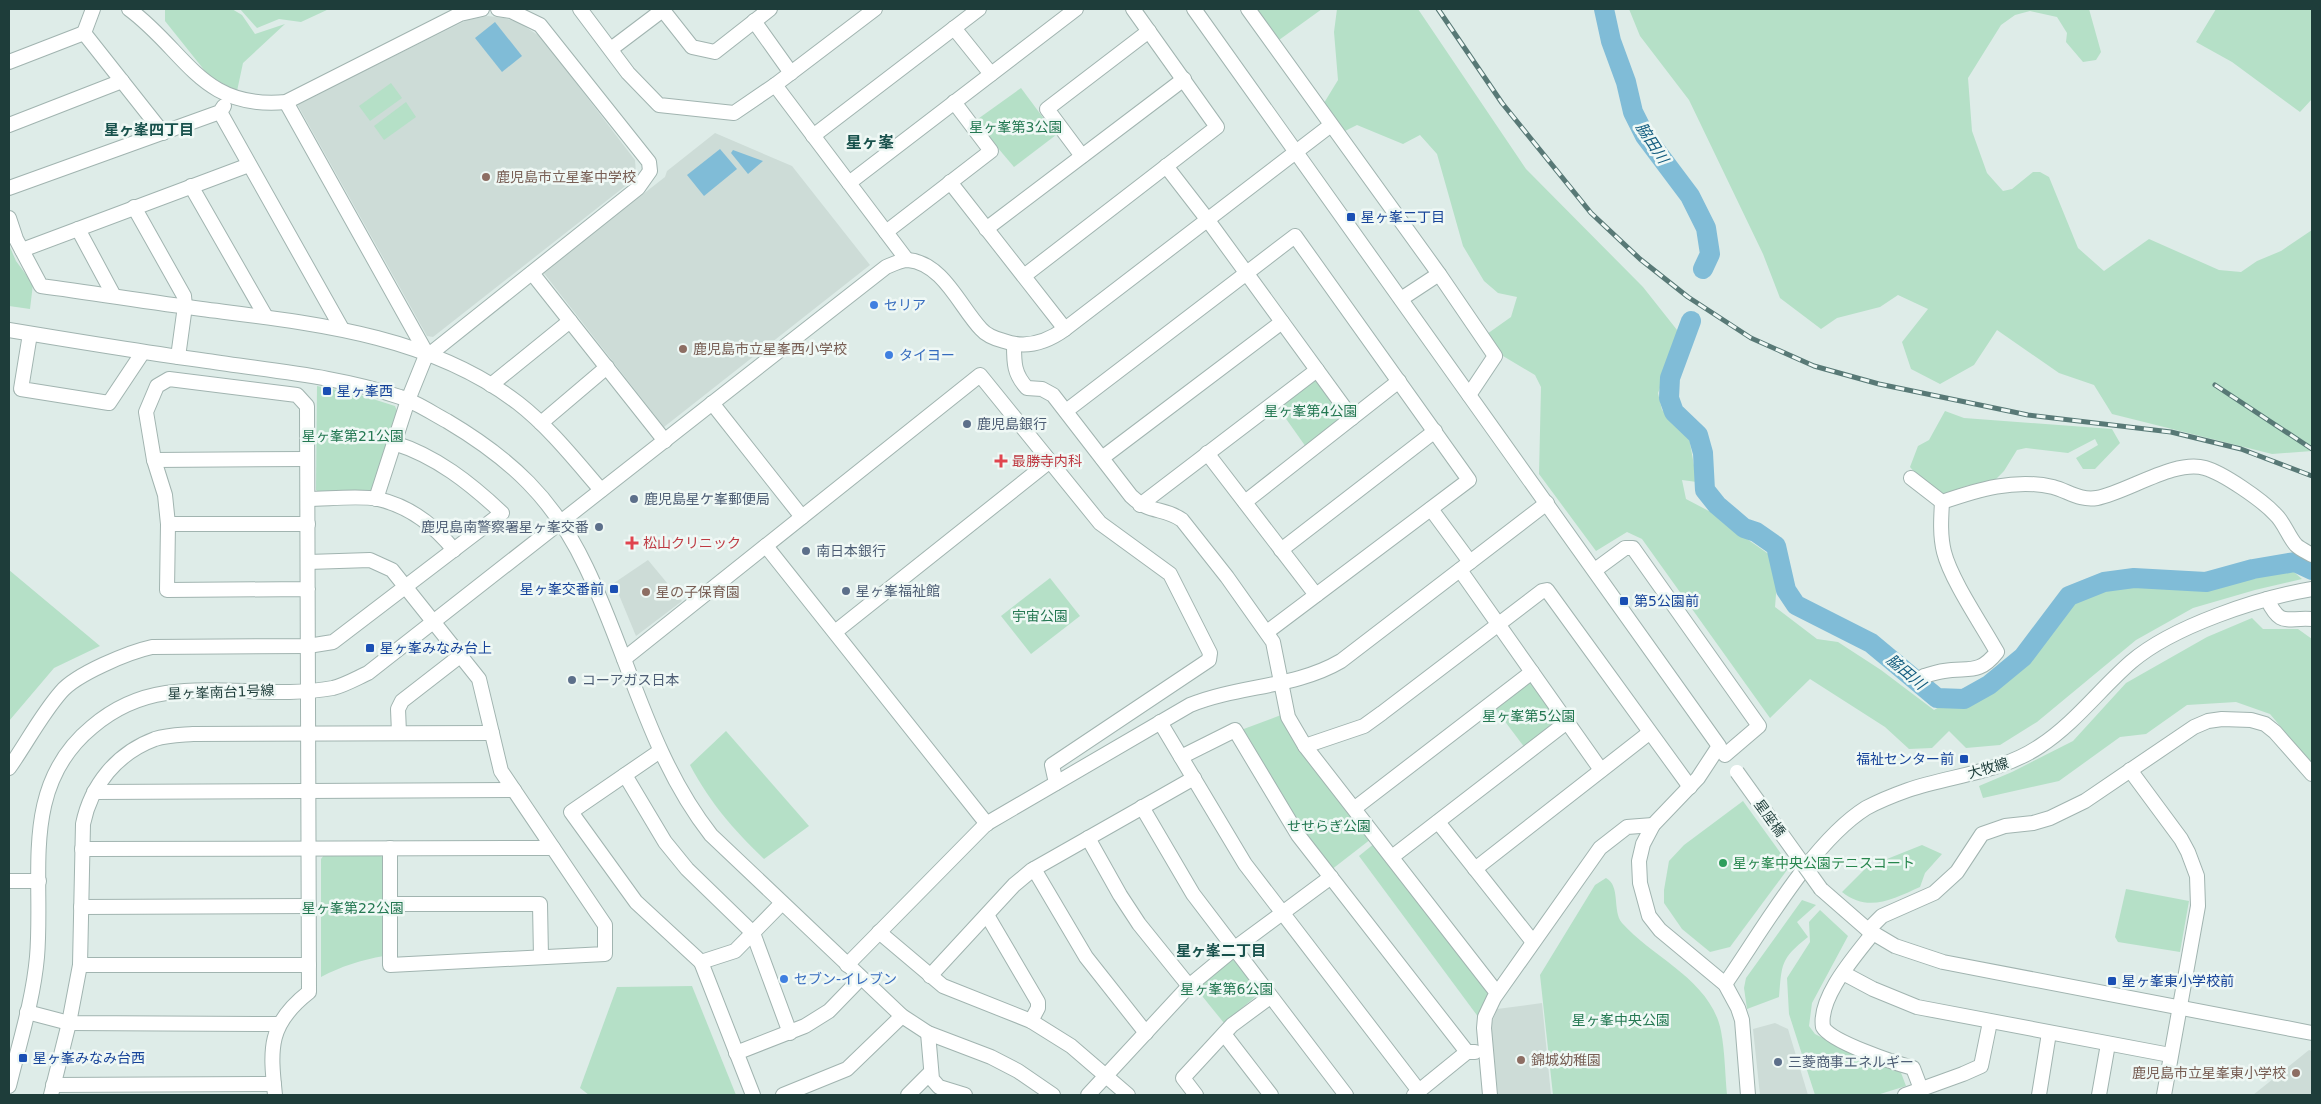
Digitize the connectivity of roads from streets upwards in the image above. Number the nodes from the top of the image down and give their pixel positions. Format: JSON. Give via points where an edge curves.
{"nodes":[{"id":1,"x":93,"y":9,"type":"edge"},
{"id":2,"x":129,"y":9,"type":"edge"},
{"id":3,"x":482,"y":9,"type":"edge"},
{"id":4,"x":498,"y":9,"type":"edge"},
{"id":5,"x":580,"y":9,"type":"edge"},
{"id":6,"x":663,"y":9,"type":"edge"},
{"id":7,"x":770,"y":9,"type":"edge"},
{"id":8,"x":874,"y":9,"type":"edge"},
{"id":9,"x":979,"y":9,"type":"edge"},
{"id":10,"x":1076,"y":9,"type":"edge"},
{"id":11,"x":1133,"y":9,"type":"edge"},
{"id":12,"x":1194,"y":9,"type":"edge"},
{"id":13,"x":1248,"y":9,"type":"edge"},
{"id":14,"x":754,"y":21,"type":"junction"},
{"id":15,"x":954,"y":28,"type":"junction"},
{"id":16,"x":1149,"y":31,"type":"junction"},
{"id":17,"x":84,"y":33,"type":"junction"},
{"id":18,"x":610,"y":49,"type":"junction"},
{"id":19,"x":9,"y":62,"type":"edge"},
{"id":20,"x":791,"y":73,"type":"junction"},
{"id":21,"x":991,"y":74,"type":"junction"},
{"id":22,"x":1184,"y":79,"type":"junction"},
{"id":23,"x":122,"y":81,"type":"junction"},
{"id":24,"x":775,"y":85,"type":"junction"},
{"id":25,"x":230,"y":96,"type":"junction"},
{"id":26,"x":286,"y":102,"type":"junction"},
{"id":27,"x":954,"y":102,"type":"junction"},
{"id":28,"x":220,"y":112,"type":"junction"},
{"id":29,"x":9,"y":125,"type":"edge"},
{"id":30,"x":1330,"y":125,"type":"junction"},
{"id":31,"x":162,"y":133,"type":"junction"},
{"id":32,"x":813,"y":136,"type":"junction"},
{"id":33,"x":1295,"y":151,"type":"junction"},
{"id":34,"x":1082,"y":156,"type":"junction"},
{"id":35,"x":249,"y":165,"type":"junction"},
{"id":36,"x":1166,"y":166,"type":"junction"},
{"id":37,"x":950,"y":182,"type":"junction"},
{"id":38,"x":849,"y":183,"type":"junction"},
{"id":39,"x":191,"y":186,"type":"junction"},
{"id":40,"x":9,"y":188,"type":"edge"},
{"id":41,"x":134,"y":207,"type":"junction"},
{"id":42,"x":9,"y":218,"type":"edge"},
{"id":43,"x":1207,"y":219,"type":"junction"},
{"id":44,"x":78,"y":229,"type":"junction"},
{"id":45,"x":986,"y":229,"type":"junction"},
{"id":46,"x":886,"y":232,"type":"junction"},
{"id":47,"x":22,"y":250,"type":"junction"},
{"id":48,"x":907,"y":260,"type":"junction"},
{"id":49,"x":532,"y":272,"type":"junction"},
{"id":50,"x":1246,"y":273,"type":"junction"},
{"id":51,"x":1439,"y":274,"type":"junction"},
{"id":52,"x":1024,"y":276,"type":"junction"},
{"id":53,"x":114,"y":296,"type":"junction"},
{"id":54,"x":1401,"y":299,"type":"junction"},
{"id":55,"x":185,"y":306,"type":"junction"},
{"id":56,"x":266,"y":317,"type":"junction"},
{"id":57,"x":570,"y":321,"type":"junction"},
{"id":58,"x":1282,"y":322,"type":"junction"},
{"id":59,"x":1065,"y":328,"type":"junction"},
{"id":60,"x":9,"y":330,"type":"edge"},
{"id":61,"x":342,"y":330,"type":"junction"},
{"id":62,"x":30,"y":334,"type":"junction"},
{"id":63,"x":1014,"y":345,"type":"junction"},
{"id":64,"x":143,"y":352,"type":"junction"},
{"id":65,"x":428,"y":356,"type":"junction"},
{"id":66,"x":178,"y":357,"type":"junction"},
{"id":67,"x":607,"y":367,"type":"junction"},
{"id":68,"x":1317,"y":370,"type":"junction"},
{"id":69,"x":1399,"y":381,"type":"junction"},
{"id":70,"x":491,"y":385,"type":"junction"},
{"id":71,"x":1469,"y":395,"type":"junction"},
{"id":72,"x":408,"y":400,"type":"junction"},
{"id":73,"x":712,"y":404,"type":"junction"},
{"id":74,"x":1066,"y":411,"type":"junction"},
{"id":75,"x":1352,"y":418,"type":"junction"},
{"id":76,"x":541,"y":423,"type":"junction"},
{"id":77,"x":1434,"y":431,"type":"junction"},
{"id":78,"x":664,"y":441,"type":"junction"},
{"id":79,"x":394,"y":443,"type":"junction"},
{"id":80,"x":1207,"y":453,"type":"junction"},
{"id":81,"x":1102,"y":458,"type":"junction"},
{"id":82,"x":307,"y":459,"type":"junction"},
{"id":83,"x":154,"y":460,"type":"junction"},
{"id":84,"x":1050,"y":461,"type":"junction"},
{"id":85,"x":1910,"y":478,"type":"dead end"},
{"id":86,"x":601,"y":490,"type":"junction"},
{"id":87,"x":308,"y":499,"type":"junction"},
{"id":88,"x":376,"y":499,"type":"junction"},
{"id":89,"x":1244,"y":502,"type":"junction"},
{"id":90,"x":1942,"y":502,"type":"junction"},
{"id":91,"x":1547,"y":503,"type":"junction"},
{"id":92,"x":1140,"y":505,"type":"junction"},
{"id":93,"x":1431,"y":509,"type":"junction"},
{"id":94,"x":802,"y":517,"type":"junction"},
{"id":95,"x":563,"y":522,"type":"junction"},
{"id":96,"x":168,"y":524,"type":"junction"},
{"id":97,"x":308,"y":524,"type":"junction"},
{"id":98,"x":766,"y":546,"type":"junction"},
{"id":99,"x":454,"y":550,"type":"junction"},
{"id":100,"x":1281,"y":550,"type":"junction"},
{"id":101,"x":2312,"y":555,"type":"edge"},
{"id":102,"x":308,"y":562,"type":"junction"},
{"id":103,"x":1465,"y":566,"type":"junction"},
{"id":104,"x":1595,"y":570,"type":"junction"},
{"id":105,"x":406,"y":587,"type":"junction"},
{"id":106,"x":308,"y":588,"type":"junction"},
{"id":107,"x":2312,"y":588,"type":"edge"},
{"id":108,"x":1316,"y":595,"type":"junction"},
{"id":109,"x":2267,"y":599,"type":"junction"},
{"id":110,"x":2312,"y":619,"type":"edge"},
{"id":111,"x":433,"y":621,"type":"junction"},
{"id":112,"x":1498,"y":624,"type":"junction"},
{"id":113,"x":834,"y":632,"type":"junction"},
{"id":114,"x":1267,"y":632,"type":"junction"},
{"id":115,"x":308,"y":646,"type":"junction"},
{"id":116,"x":460,"y":656,"type":"junction"},
{"id":117,"x":624,"y":659,"type":"junction"},
{"id":118,"x":1532,"y":672,"type":"junction"},
{"id":119,"x":1924,"y":676,"type":"dead end"},
{"id":120,"x":1281,"y":683,"type":"junction"},
{"id":121,"x":308,"y":690,"type":"junction"},
{"id":122,"x":1160,"y":722,"type":"junction"},
{"id":123,"x":1567,"y":722,"type":"junction"},
{"id":124,"x":398,"y":733,"type":"junction"},
{"id":125,"x":492,"y":733,"type":"junction"},
{"id":126,"x":1650,"y":733,"type":"junction"},
{"id":127,"x":308,"y":734,"type":"junction"},
{"id":128,"x":1305,"y":746,"type":"junction"},
{"id":129,"x":660,"y":751,"type":"junction"},
{"id":130,"x":1722,"y":751,"type":"junction"},
{"id":131,"x":1181,"y":757,"type":"junction"},
{"id":132,"x":9,"y":768,"type":"edge"},
{"id":133,"x":1601,"y":770,"type":"junction"},
{"id":134,"x":2130,"y":770,"type":"junction"},
{"id":135,"x":2312,"y":774,"type":"edge"},
{"id":136,"x":625,"y":775,"type":"junction"},
{"id":137,"x":1194,"y":778,"type":"junction"},
{"id":138,"x":1056,"y":783,"type":"junction"},
{"id":139,"x":1690,"y":787,"type":"junction"},
{"id":140,"x":514,"y":790,"type":"junction"},
{"id":141,"x":309,"y":791,"type":"junction"},
{"id":142,"x":94,"y":792,"type":"junction"},
{"id":143,"x":1142,"y":808,"type":"junction"},
{"id":144,"x":1355,"y":808,"type":"junction"},
{"id":145,"x":1438,"y":822,"type":"junction"},
{"id":146,"x":987,"y":824,"type":"junction"},
{"id":147,"x":1652,"y":825,"type":"junction"},
{"id":148,"x":1088,"y":838,"type":"junction"},
{"id":149,"x":309,"y":848,"type":"junction"},
{"id":150,"x":390,"y":848,"type":"junction"},
{"id":151,"x":553,"y":848,"type":"junction"},
{"id":152,"x":82,"y":849,"type":"junction"},
{"id":153,"x":1392,"y":857,"type":"junction"},
{"id":154,"x":1034,"y":869,"type":"junction"},
{"id":155,"x":1475,"y":869,"type":"junction"},
{"id":156,"x":1331,"y":877,"type":"junction"},
{"id":157,"x":9,"y":881,"type":"edge"},
{"id":158,"x":39,"y":881,"type":"junction"},
{"id":159,"x":390,"y":904,"type":"junction"},
{"id":160,"x":782,"y":904,"type":"junction"},
{"id":161,"x":309,"y":906,"type":"junction"},
{"id":162,"x":81,"y":907,"type":"junction"},
{"id":163,"x":986,"y":914,"type":"junction"},
{"id":164,"x":1283,"y":914,"type":"junction"},
{"id":165,"x":879,"y":932,"type":"junction"},
{"id":166,"x":1870,"y":932,"type":"junction"},
{"id":167,"x":753,"y":933,"type":"junction"},
{"id":168,"x":1533,"y":942,"type":"junction"},
{"id":169,"x":1235,"y":948,"type":"junction"},
{"id":170,"x":541,"y":957,"type":"junction"},
{"id":171,"x":701,"y":962,"type":"junction"},
{"id":172,"x":80,"y":965,"type":"junction"},
{"id":173,"x":309,"y":965,"type":"junction"},
{"id":174,"x":847,"y":965,"type":"junction"},
{"id":175,"x":1843,"y":973,"type":"junction"},
{"id":176,"x":930,"y":976,"type":"junction"},
{"id":177,"x":861,"y":978,"type":"junction"},
{"id":178,"x":1725,"y":984,"type":"junction"},
{"id":179,"x":1189,"y":986,"type":"junction"},
{"id":180,"x":1497,"y":993,"type":"junction"},
{"id":181,"x":1270,"y":997,"type":"junction"},
{"id":182,"x":2179,"y":1007,"type":"junction"},
{"id":183,"x":27,"y":1012,"type":"junction"},
{"id":184,"x":902,"y":1016,"type":"junction"},
{"id":185,"x":1031,"y":1021,"type":"junction"},
{"id":186,"x":1990,"y":1022,"type":"junction"},
{"id":187,"x":69,"y":1023,"type":"junction"},
{"id":188,"x":279,"y":1024,"type":"junction"},
{"id":189,"x":928,"y":1032,"type":"junction"},
{"id":190,"x":790,"y":1033,"type":"junction"},
{"id":191,"x":1146,"y":1033,"type":"junction"},
{"id":192,"x":2049,"y":1033,"type":"junction"},
{"id":193,"x":2312,"y":1033,"type":"edge"},
{"id":194,"x":1224,"y":1034,"type":"junction"},
{"id":195,"x":2108,"y":1044,"type":"junction"},
{"id":196,"x":1467,"y":1052,"type":"junction"},
{"id":197,"x":736,"y":1053,"type":"junction"},
{"id":198,"x":1486,"y":1053,"type":"junction"},
{"id":199,"x":2170,"y":1055,"type":"junction"},
{"id":200,"x":931,"y":1072,"type":"junction"},
{"id":201,"x":1106,"y":1076,"type":"junction"},
{"id":202,"x":9,"y":1086,"type":"edge"},
{"id":203,"x":52,"y":1090,"type":"edge"},
{"id":204,"x":275,"y":1090,"type":"edge"},
{"id":205,"x":1921,"y":1090,"type":"junction"},
{"id":206,"x":1416,"y":1093,"type":"edge"},
{"id":207,"x":752,"y":1095,"type":"edge"},
{"id":208,"x":783,"y":1095,"type":"edge"},
{"id":209,"x":908,"y":1095,"type":"edge"},
{"id":210,"x":965,"y":1095,"type":"edge"},
{"id":211,"x":1053,"y":1095,"type":"edge"},
{"id":212,"x":1088,"y":1095,"type":"edge"},
{"id":213,"x":1128,"y":1095,"type":"edge"},
{"id":214,"x":1196,"y":1095,"type":"edge"},
{"id":215,"x":1271,"y":1095,"type":"edge"},
{"id":216,"x":1346,"y":1095,"type":"edge"},
{"id":217,"x":1490,"y":1095,"type":"edge"},
{"id":218,"x":1748,"y":1095,"type":"edge"},
{"id":219,"x":1905,"y":1095,"type":"edge"},
{"id":220,"x":2039,"y":1095,"type":"edge"},
{"id":221,"x":2099,"y":1095,"type":"edge"},
{"id":222,"x":2164,"y":1095,"type":"edge"}],
"edges":[{"from":1,"to":17,"type":"street"},
{"from":2,"to":25,"type":"street","via":[[203,81]]},
{"from":3,"to":26,"type":"street","via":[[460,14]]},
{"from":4,"to":49,"type":"street","via":[[511,11],[540,25],[648,162],[650,171],[638,188]]},
{"from":5,"to":18,"type":"street"},
{"from":6,"to":14,"type":"street","via":[[692,46],[714,52]]},
{"from":6,"to":18,"type":"street"},
{"from":7,"to":14,"type":"street"},
{"from":8,"to":20,"type":"street"},
{"from":9,"to":15,"type":"street"},
{"from":10,"to":21,"type":"street"},
{"from":11,"to":16,"type":"street"},
{"from":12,"to":33,"type":"street","name":"星座橋"},
{"from":13,"to":30,"type":"street"},
{"from":14,"to":20,"type":"street"},
{"from":15,"to":21,"type":"street"},
{"from":15,"to":32,"type":"street"},
{"from":16,"to":22,"type":"street"},
{"from":16,"to":34,"type":"street","via":[[1046,108]]},
{"from":17,"to":19,"type":"street"},
{"from":17,"to":23,"type":"street"},
{"from":18,"to":24,"type":"street","via":[[659,105],[734,113]]},
{"from":20,"to":24,"type":"street"},
{"from":21,"to":27,"type":"street"},
{"from":22,"to":34,"type":"street"},
{"from":22,"to":36,"type":"street","via":[[1217,127]]},
{"from":23,"to":29,"type":"street"},
{"from":23,"to":31,"type":"street"},
{"from":24,"to":32,"type":"street"},
{"from":25,"to":26,"type":"street","via":[[253,103]]},
{"from":25,"to":28,"type":"street"},
{"from":26,"to":65,"type":"street"},
{"from":27,"to":37,"type":"street","via":[[991,151]]},
{"from":27,"to":38,"type":"street"},
{"from":28,"to":31,"type":"street"},
{"from":28,"to":35,"type":"street"},
{"from":30,"to":33,"type":"street"},
{"from":30,"to":51,"type":"street"},
{"from":31,"to":40,"type":"street"},
{"from":32,"to":38,"type":"street"},
{"from":33,"to":43,"type":"street"},
{"from":33,"to":54,"type":"street","name":"星座橋"},
{"from":34,"to":45,"type":"street"},
{"from":35,"to":39,"type":"street"},
{"from":35,"to":61,"type":"street"},
{"from":36,"to":43,"type":"street"},
{"from":36,"to":52,"type":"street"},
{"from":37,"to":45,"type":"street"},
{"from":37,"to":46,"type":"street"},
{"from":38,"to":46,"type":"street"},
{"from":39,"to":41,"type":"street"},
{"from":39,"to":56,"type":"street"},
{"from":41,"to":44,"type":"street"},
{"from":41,"to":55,"type":"street","via":[[184,296]]},
{"from":42,"to":47,"type":"street"},
{"from":43,"to":50,"type":"street"},
{"from":43,"to":59,"type":"street"},
{"from":44,"to":47,"type":"street"},
{"from":44,"to":53,"type":"street"},
{"from":45,"to":52,"type":"street"},
{"from":46,"to":48,"type":"street"},
{"from":47,"to":53,"type":"street","via":[[41,286]]},
{"from":48,"to":63,"type":"street","via":[[932,270],[982,331]]},
{"from":48,"to":73,"type":"street","name":"星ヶ峯南台1号線","via":[[886,267]]},
{"from":49,"to":57,"type":"street"},
{"from":49,"to":65,"type":"street"},
{"from":50,"to":58,"type":"street"},
{"from":50,"to":69,"type":"street","via":[[1295,236]]},
{"from":50,"to":74,"type":"street"},
{"from":51,"to":54,"type":"street"},
{"from":51,"to":71,"type":"street","via":[[1495,356]]},
{"from":52,"to":59,"type":"street"},
{"from":53,"to":55,"type":"street"},
{"from":54,"to":71,"type":"street","name":"星座橋"},
{"from":55,"to":56,"type":"street"},
{"from":55,"to":66,"type":"street"},
{"from":56,"to":61,"type":"street"},
{"from":57,"to":67,"type":"street"},
{"from":57,"to":70,"type":"street"},
{"from":58,"to":68,"type":"street"},
{"from":58,"to":81,"type":"street"},
{"from":59,"to":63,"type":"street","via":[[1041,342]]},
{"from":60,"to":62,"type":"street"},
{"from":61,"to":65,"type":"street","via":[[380,338]]},
{"from":62,"to":64,"type":"street"},
{"from":62,"to":64,"type":"street","via":[[21,389],[110,402]]},
{"from":63,"to":74,"type":"street","via":[[1017,376],[1027,388],[1049,391]]},
{"from":64,"to":66,"type":"street"},
{"from":65,"to":70,"type":"street","via":[[457,366]]},
{"from":65,"to":72,"type":"street"},
{"from":66,"to":72,"type":"street","via":[[331,379]]},
{"from":67,"to":76,"type":"street"},
{"from":67,"to":78,"type":"street"},
{"from":68,"to":75,"type":"street"},
{"from":68,"to":80,"type":"street"},
{"from":69,"to":75,"type":"street"},
{"from":69,"to":77,"type":"street"},
{"from":70,"to":76,"type":"street"},
{"from":71,"to":91,"type":"street","name":"星座橋"},
{"from":72,"to":79,"type":"street"},
{"from":72,"to":95,"type":"street","via":[[484,445],[526,481]]},
{"from":73,"to":78,"type":"street","name":"星ヶ峯南台1号線"},
{"from":73,"to":94,"type":"street"},
{"from":74,"to":81,"type":"street"},
{"from":75,"to":89,"type":"street"},
{"from":76,"to":86,"type":"street"},
{"from":77,"to":93,"type":"street","via":[[1469,480]]},
{"from":77,"to":100,"type":"street"},
{"from":78,"to":86,"type":"street","name":"星ヶ峯南台1号線"},
{"from":79,"to":88,"type":"street"},
{"from":79,"to":99,"type":"street","via":[[411,448],[446,467],[502,513]]},
{"from":80,"to":89,"type":"street"},
{"from":80,"to":92,"type":"street"},
{"from":81,"to":92,"type":"street"},
{"from":82,"to":83,"type":"street"},
{"from":82,"to":83,"type":"street","via":[[307,406],[297,396],[168,379],[157,386],[146,412]]},
{"from":82,"to":87,"type":"street"},
{"from":83,"to":96,"type":"street","via":[[165,495]]},
{"from":84,"to":94,"type":"street","via":[[980,375]]},
{"from":84,"to":113,"type":"street"},
{"from":84,"to":138,"type":"street","via":[[1100,523],[1170,574],[1210,653],[1209,660],[1052,765]]},
{"from":85,"to":90,"type":"street"},
{"from":86,"to":95,"type":"street","name":"星ヶ峯南台1号線"},
{"from":87,"to":88,"type":"street"},
{"from":87,"to":97,"type":"street"},
{"from":88,"to":99,"type":"street","via":[[396,505],[427,522]]},
{"from":89,"to":100,"type":"street"},
{"from":90,"to":101,"type":"street","via":[[2006,484],[2045,486],[2082,498],[2098,498],[2176,469],[2196,466],[2206,468],[2251,495],[2276,514],[2297,546]]},
{"from":90,"to":119,"type":"street","via":[[1941,530],[1945,556],[1997,652],[1977,669]]},
{"from":91,"to":103,"type":"street"},
{"from":91,"to":104,"type":"street","name":"星座橋"},
{"from":92,"to":114,"type":"street","via":[[1182,520]]},
{"from":93,"to":103,"type":"street"},
{"from":93,"to":108,"type":"street"},
{"from":94,"to":98,"type":"street"},
{"from":95,"to":111,"type":"street","name":"星ヶ峯南台1号線"},
{"from":95,"to":117,"type":"street","via":[[587,568]]},
{"from":96,"to":97,"type":"street"},
{"from":96,"to":106,"type":"street","via":[[167,590]]},
{"from":97,"to":102,"type":"street"},
{"from":98,"to":113,"type":"street"},
{"from":98,"to":117,"type":"street"},
{"from":99,"to":105,"type":"street"},
{"from":100,"to":108,"type":"street"},
{"from":102,"to":105,"type":"street","via":[[370,560],[392,570]]},
{"from":102,"to":106,"type":"street"},
{"from":103,"to":112,"type":"street"},
{"from":103,"to":120,"type":"street","via":[[1341,661],[1311,676]]},
{"from":104,"to":130,"type":"street","name":"星座橋"},
{"from":104,"to":130,"type":"street","via":[[1625,548],[1633,548],[1759,726]]},
{"from":105,"to":111,"type":"street"},
{"from":105,"to":115,"type":"street","via":[[333,642]]},
{"from":106,"to":115,"type":"street"},
{"from":107,"to":109,"type":"street","name":"大牧線"},
{"from":108,"to":114,"type":"street"},
{"from":109,"to":110,"type":"street","via":[[2275,614],[2285,620]]},
{"from":109,"to":178,"type":"street","name":"大牧線","via":[[2206,620],[2146,650],[2059,732],[2016,759],[1908,790],[1867,808],[1821,849]]},
{"from":111,"to":116,"type":"street"},
{"from":111,"to":121,"type":"street","name":"星ヶ峯南台1号線","via":[[368,673],[334,688]]},
{"from":112,"to":118,"type":"street"},
{"from":112,"to":126,"type":"street","via":[[1547,590]]},
{"from":112,"to":128,"type":"street","via":[[1364,726]]},
{"from":113,"to":146,"type":"street"},
{"from":114,"to":120,"type":"street","via":[[1276,650]]},
{"from":115,"to":121,"type":"street"},
{"from":115,"to":132,"type":"street","via":[[152,647],[136,651],[83,676],[61,692]]},
{"from":116,"to":124,"type":"street","via":[[402,701],[398,709]]},
{"from":116,"to":125,"type":"street","via":[[479,679]]},
{"from":117,"to":129,"type":"street"},
{"from":118,"to":123,"type":"street"},
{"from":118,"to":144,"type":"street"},
{"from":120,"to":122,"type":"street","via":[[1209,698]]},
{"from":120,"to":128,"type":"street","via":[[1288,717]]},
{"from":121,"to":127,"type":"street"},
{"from":121,"to":158,"type":"street","name":"星ヶ峯南台1号線","via":[[156,694],[118,708],[100,720],[61,761],[46,792],[39,834]]},
{"from":122,"to":131,"type":"street"},
{"from":122,"to":138,"type":"street"},
{"from":123,"to":133,"type":"street"},
{"from":123,"to":145,"type":"street"},
{"from":124,"to":125,"type":"street"},
{"from":124,"to":127,"type":"street"},
{"from":125,"to":140,"type":"street","via":[[501,771]]},
{"from":126,"to":133,"type":"street"},
{"from":126,"to":139,"type":"street"},
{"from":127,"to":141,"type":"street"},
{"from":127,"to":142,"type":"street","via":[[193,734],[156,738],[122,757]]},
{"from":128,"to":144,"type":"street"},
{"from":129,"to":136,"type":"street"},
{"from":129,"to":160,"type":"street","via":[[681,792],[711,835]]},
{"from":130,"to":139,"type":"street"},
{"from":130,"to":166,"type":"street","name":"星座橋","bridge":true,"via":[[1821,889]]},
{"from":131,"to":137,"type":"street"},
{"from":131,"to":156,"type":"street","via":[[1235,730],[1284,814]]},
{"from":133,"to":155,"type":"street"},
{"from":134,"to":135,"type":"street","via":[[2194,727],[2222,719],[2265,724]]},
{"from":134,"to":166,"type":"street","via":[[2085,801],[2056,815],[1982,834],[1957,872],[1934,894],[1882,916]]},
{"from":134,"to":182,"type":"street","via":[[2181,839],[2197,876],[2198,906]]},
{"from":136,"to":167,"type":"street","via":[[665,842]]},
{"from":136,"to":171,"type":"street","via":[[571,812],[636,902]]},
{"from":137,"to":143,"type":"street"},
{"from":137,"to":164,"type":"street","via":[[1245,864]]},
{"from":138,"to":146,"type":"street"},
{"from":139,"to":147,"type":"street"},
{"from":140,"to":141,"type":"street"},
{"from":140,"to":151,"type":"street"},
{"from":141,"to":142,"type":"street"},
{"from":141,"to":149,"type":"street"},
{"from":142,"to":152,"type":"street","via":[[83,824]]},
{"from":143,"to":148,"type":"street"},
{"from":143,"to":169,"type":"street","via":[[1193,894]]},
{"from":144,"to":153,"type":"street"},
{"from":145,"to":153,"type":"street"},
{"from":145,"to":155,"type":"street"},
{"from":146,"to":165,"type":"street"},
{"from":147,"to":168,"type":"street","via":[[1627,826],[1600,848]]},
{"from":147,"to":178,"type":"street","via":[[1639,861],[1640,883],[1649,916],[1681,950]]},
{"from":148,"to":154,"type":"street"},
{"from":148,"to":179,"type":"street","via":[[1139,924]]},
{"from":149,"to":150,"type":"street"},
{"from":149,"to":152,"type":"street"},
{"from":149,"to":161,"type":"street"},
{"from":150,"to":151,"type":"street"},
{"from":150,"to":159,"type":"street"},
{"from":151,"to":170,"type":"street","via":[[605,924],[605,954]]},
{"from":152,"to":162,"type":"street"},
{"from":153,"to":180,"type":"street"},
{"from":154,"to":163,"type":"street"},
{"from":154,"to":191,"type":"street","via":[[1086,957]]},
{"from":155,"to":168,"type":"street"},
{"from":156,"to":164,"type":"street"},
{"from":156,"to":196,"type":"street"},
{"from":157,"to":158,"type":"street"},
{"from":158,"to":183,"type":"street","name":"星ヶ峯南台1号線","via":[[36,971]]},
{"from":159,"to":170,"type":"street","via":[[540,904]]},
{"from":159,"to":170,"type":"street","via":[[390,965]]},
{"from":160,"to":167,"type":"street"},
{"from":160,"to":174,"type":"street"},
{"from":161,"to":162,"type":"street"},
{"from":161,"to":173,"type":"street"},
{"from":162,"to":172,"type":"street"},
{"from":163,"to":176,"type":"street"},
{"from":163,"to":185,"type":"street","via":[[1038,1002]]},
{"from":164,"to":169,"type":"street"},
{"from":164,"to":206,"type":"street"},
{"from":165,"to":174,"type":"street"},
{"from":165,"to":176,"type":"street"},
{"from":166,"to":175,"type":"street"},
{"from":166,"to":182,"type":"street","name":"星座橋","via":[[1894,946],[1943,962]]},
{"from":167,"to":171,"type":"street","via":[[735,951]]},
{"from":167,"to":190,"type":"street"},
{"from":168,"to":180,"type":"street"},
{"from":169,"to":179,"type":"street"},
{"from":169,"to":181,"type":"street"},
{"from":171,"to":197,"type":"street"},
{"from":172,"to":173,"type":"street"},
{"from":172,"to":187,"type":"street"},
{"from":173,"to":188,"type":"street","via":[[309,992],[288,1009]]},
{"from":174,"to":177,"type":"street"},
{"from":175,"to":186,"type":"street","via":[[1903,1002]]},
{"from":175,"to":205,"type":"street","via":[[1823,1014],[1825,1030],[1884,1060],[1913,1068]]},
{"from":176,"to":185,"type":"street","via":[[943,986]]},
{"from":177,"to":184,"type":"street"},
{"from":177,"to":190,"type":"street","via":[[829,1012]]},
{"from":178,"to":218,"type":"street","via":[[1742,1020]]},
{"from":179,"to":191,"type":"street"},
{"from":180,"to":198,"type":"street","via":[[1485,1017]]},
{"from":181,"to":194,"type":"street"},
{"from":181,"to":216,"type":"street"},
{"from":182,"to":193,"type":"street","name":"星座橋"},
{"from":182,"to":199,"type":"street"},
{"from":183,"to":187,"type":"street"},
{"from":183,"to":202,"type":"street","name":"星ヶ峯南台1号線"},
{"from":184,"to":189,"type":"street"},
{"from":184,"to":208,"type":"street","via":[[847,1069]]},
{"from":185,"to":201,"type":"street","via":[[1071,1046]]},
{"from":186,"to":192,"type":"street"},
{"from":186,"to":205,"type":"street","via":[[1980,1066]]},
{"from":187,"to":188,"type":"street"},
{"from":187,"to":203,"type":"street"},
{"from":188,"to":204,"type":"street","via":[[271,1055]]},
{"from":189,"to":200,"type":"street"},
{"from":189,"to":211,"type":"street","via":[[991,1057]]},
{"from":190,"to":197,"type":"street"},
{"from":191,"to":201,"type":"street"},
{"from":192,"to":195,"type":"street"},
{"from":192,"to":220,"type":"street"},
{"from":194,"to":214,"type":"street","via":[[1183,1078]]},
{"from":194,"to":215,"type":"street"},
{"from":195,"to":199,"type":"street"},
{"from":195,"to":221,"type":"street"},
{"from":196,"to":198,"type":"street"},
{"from":196,"to":206,"type":"street"},
{"from":197,"to":207,"type":"street"},
{"from":198,"to":217,"type":"street"},
{"from":199,"to":222,"type":"street"},
{"from":200,"to":209,"type":"street"},
{"from":200,"to":210,"type":"street","via":[[932,1080],[940,1087]]},
{"from":201,"to":212,"type":"street"},
{"from":201,"to":213,"type":"street"},
{"from":203,"to":204,"type":"street"},
{"from":205,"to":219,"type":"street"}]}
